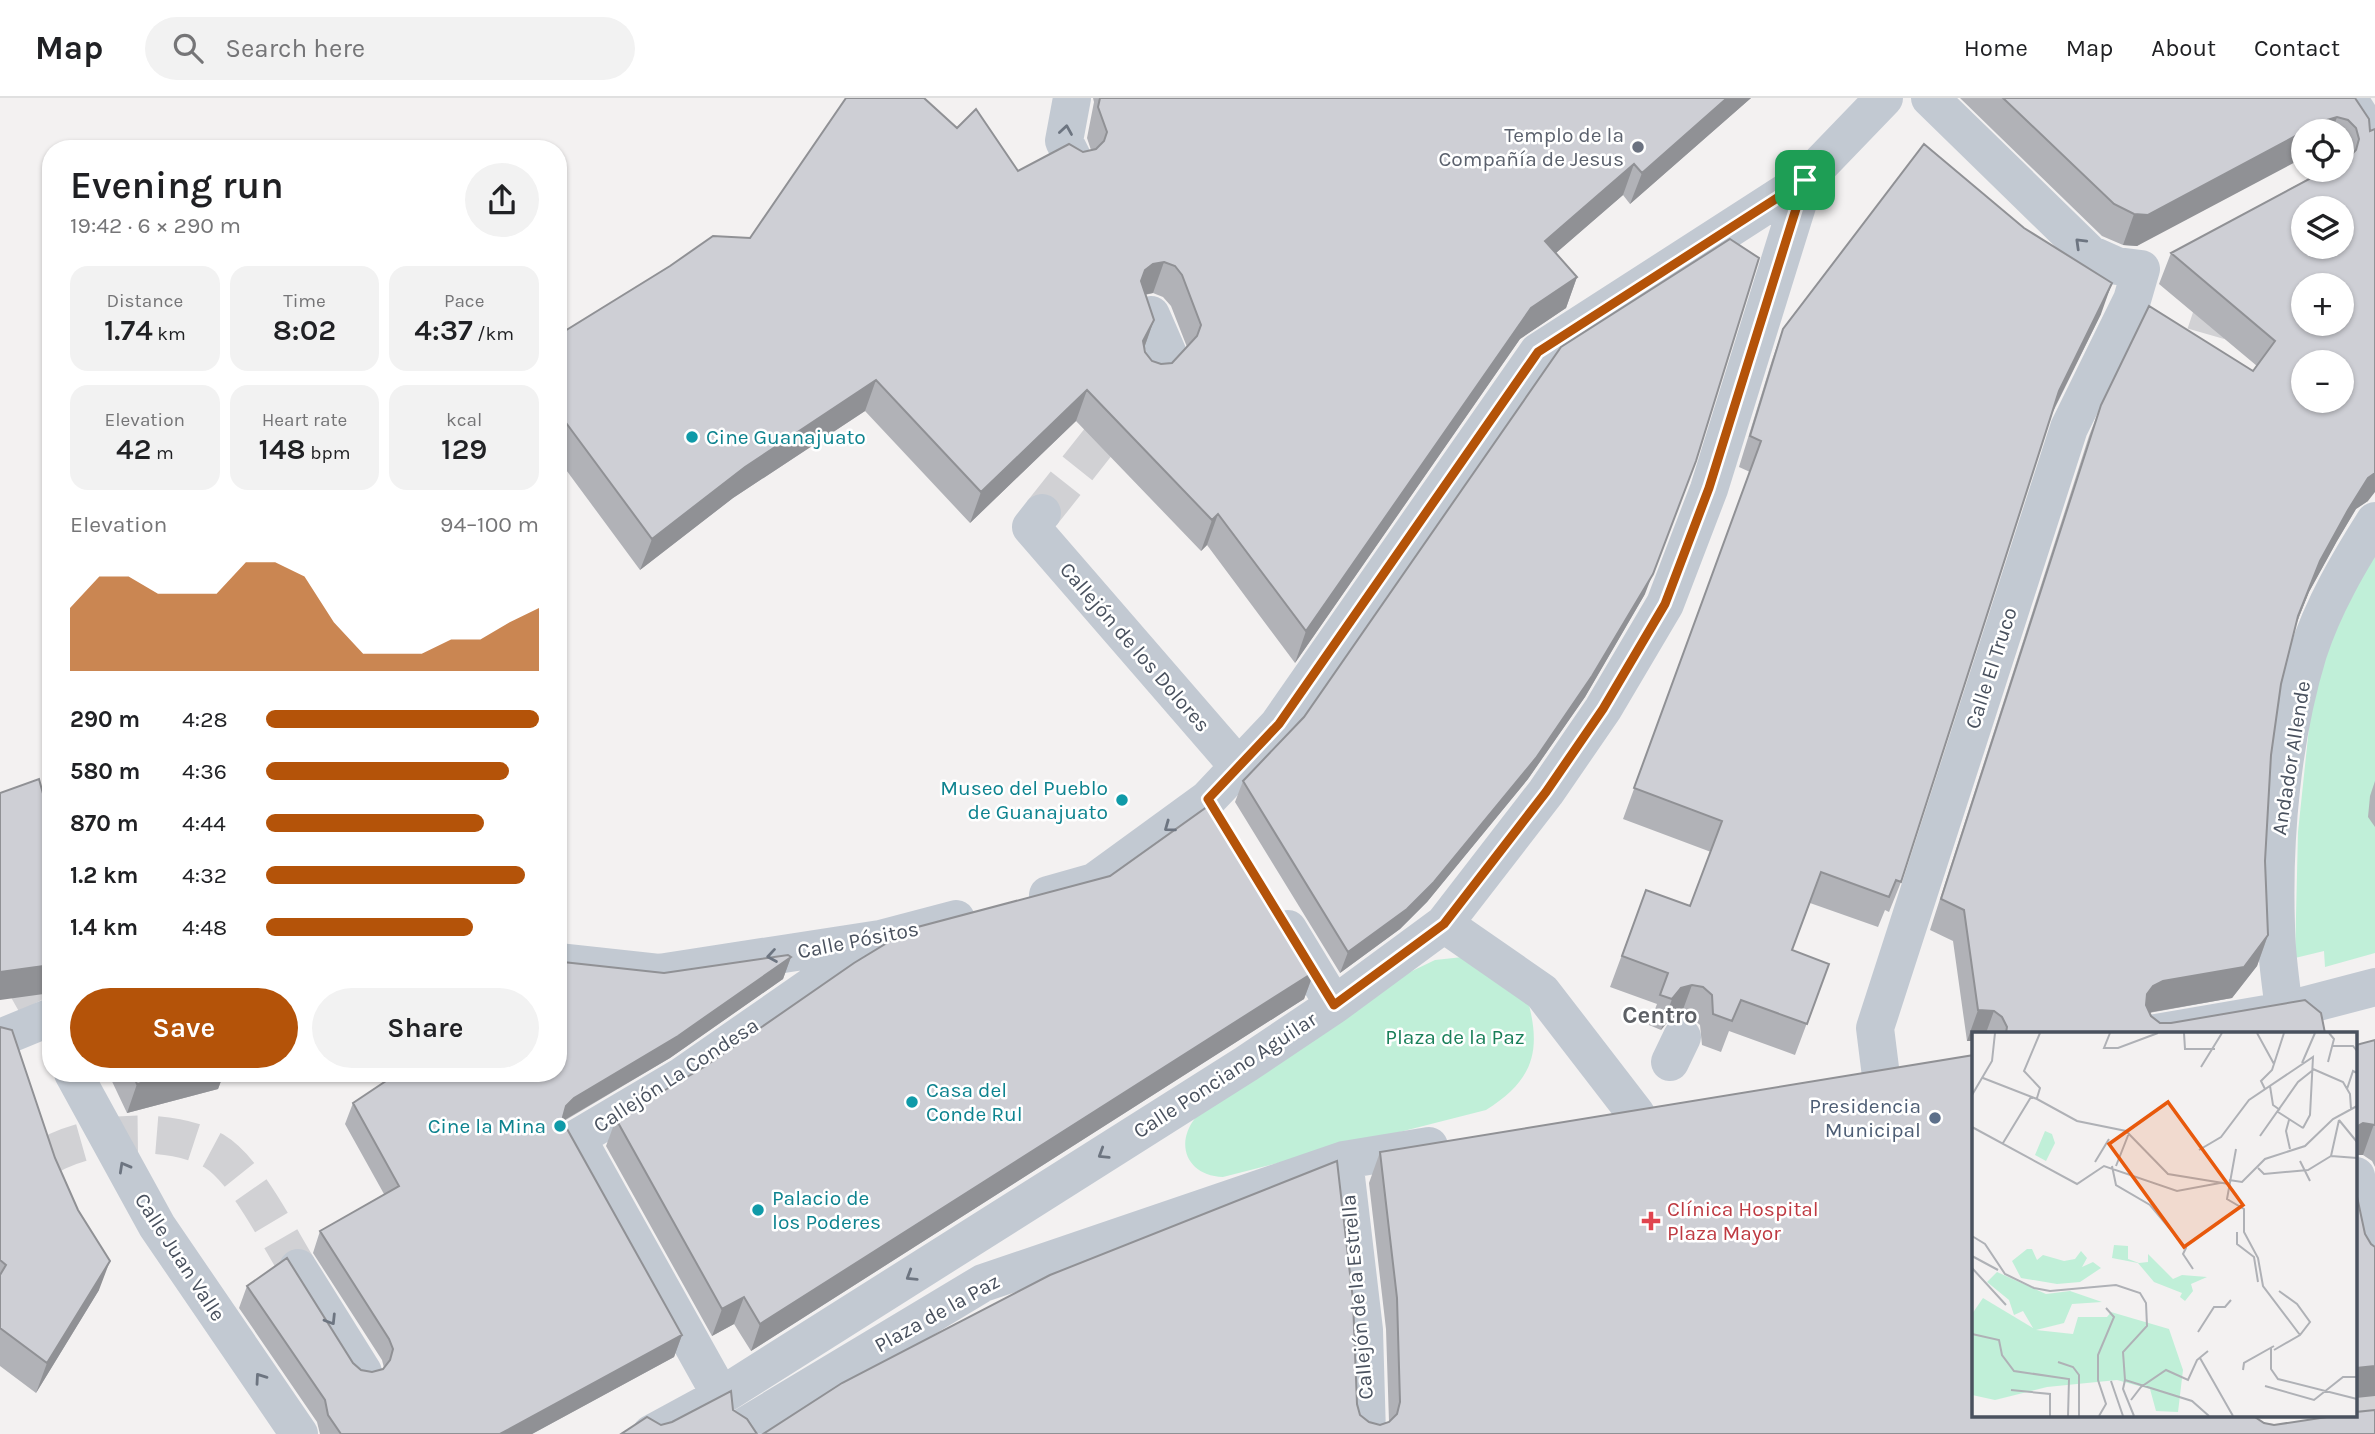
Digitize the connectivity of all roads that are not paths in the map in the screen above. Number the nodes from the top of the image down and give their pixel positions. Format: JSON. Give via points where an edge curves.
{"nodes":[{"id":1,"x":1072,"y":98,"type":"edge"},
{"id":2,"x":1884,"y":98,"type":"edge"},
{"id":3,"x":1930,"y":98,"type":"edge"},
{"id":4,"x":2348,"y":98,"type":"edge"},
{"id":5,"x":2368,"y":142,"type":"edge"},
{"id":6,"x":1074,"y":161,"type":"edge"},
{"id":7,"x":1805,"y":180,"type":"junction"},
{"id":8,"x":2176,"y":251,"type":"edge"},
{"id":9,"x":2141,"y":269,"type":"junction"},
{"id":10,"x":1036,"y":520,"type":"dead end"},
{"id":11,"x":2375,"y":520,"type":"edge"},
{"id":12,"x":1238,"y":766,"type":"junction"},
{"id":13,"x":1208,"y":799,"type":"junction"},
{"id":14,"x":1229,"y":834,"type":"edge"},
{"id":15,"x":1272,"y":904,"type":"edge"},
{"id":16,"x":1444,"y":924,"type":"junction"},
{"id":17,"x":880,"y":939,"type":"junction"},
{"id":18,"x":567,"y":963,"type":"edge"},
{"id":19,"x":2375,"y":987,"type":"edge"},
{"id":20,"x":1334,"y":1005,"type":"junction"},
{"id":21,"x":2308,"y":1015,"type":"edge"},
{"id":22,"x":42,"y":1018,"type":"edge"},
{"id":23,"x":2164,"y":1032,"type":"edge"},
{"id":24,"x":0,"y":1038,"type":"edge"},
{"id":25,"x":1920,"y":1070,"type":"edge"},
{"id":26,"x":1881,"y":1076,"type":"junction"},
{"id":27,"x":78,"y":1082,"type":"edge"},
{"id":28,"x":1843,"y":1082,"type":"edge"},
{"id":29,"x":1676,"y":1108,"type":"edge"},
{"id":30,"x":1468,"y":1139,"type":"edge"},
{"id":31,"x":1345,"y":1160,"type":"junction"},
{"id":32,"x":2358,"y":1185,"type":"edge"},
{"id":33,"x":2375,"y":1260,"type":"edge"},
{"id":34,"x":298,"y":1268,"type":"tunnel mouth"},
{"id":35,"x":363,"y":1371,"type":"edge"},
{"id":36,"x":721,"y":1396,"type":"junction"},
{"id":37,"x":740,"y":1429,"type":"edge"},
{"id":38,"x":299,"y":1434,"type":"edge"},
{"id":39,"x":651,"y":1434,"type":"edge"},
{"id":40,"x":1367,"y":1434,"type":"edge"}],
"edges":[{"from":6,"to":1,"type":"street","one_way":true,"via":[[1064,141]]},
{"from":2,"to":7,"type":"street"},
{"from":9,"to":3,"type":"street","one_way":true,"via":[[2118,266],[2090,254]]},
{"from":4,"to":5,"type":"street","via":[[2369,131]]},
{"from":7,"to":12,"type":"street","name":"Calle Pósitos","via":[[1538,352],[1279,724]]},
{"from":7,"to":16,"type":"street","name":"Calle Ponciano Aguilar","via":[[1709,488],[1665,604],[1603,709],[1546,792]]},
{"from":8,"to":9,"type":"street"},
{"from":9,"to":26,"type":"street","name":"Calle El Truco","via":[[2132,300],[2069,428],[1875,1028]]},
{"from":10,"to":12,"type":"street","name":"Callejón de los Dolores"},
{"from":11,"to":21,"type":"street","name":"Andador Allende","via":[[2337,584],[2308,653],[2290,737],[2278,829],[2276,927]]},
{"from":12,"to":13,"type":"street","name":"Calle Pósitos"},
{"from":13,"to":14,"type":"street"},
{"from":13,"to":17,"type":"street","name":"Calle Pósitos","one_way":true,"via":[[1094,883]]},
{"from":15,"to":20,"type":"street"},
{"from":16,"to":20,"type":"street","name":"Calle Ponciano Aguilar"},
{"from":16,"to":29,"type":"street","via":[[1542,992],[1618,1116]]},
{"from":17,"to":18,"type":"street","name":"Calle Pósitos","one_way":true,"via":[[659,974]]},
{"from":17,"to":36,"type":"street","name":"Callejón La Condesa","via":[[682,1076],[577,1138]]},
{"from":19,"to":21,"type":"street"},
{"from":20,"to":36,"type":"street","name":"Calle Ponciano Aguilar","one_way":true},
{"from":21,"to":23,"type":"street"},
{"from":22,"to":24,"type":"street"},
{"from":25,"to":26,"type":"street"},
{"from":26,"to":28,"type":"street"},
{"from":38,"to":27,"type":"street","name":"Calle Juan Valle","one_way":true,"via":[[158,1226]]},
{"from":30,"to":31,"type":"street","name":"Plaza de la Paz"},
{"from":31,"to":37,"type":"street","name":"Plaza de la Paz","via":[[983,1283]]},
{"from":31,"to":40,"type":"street","name":"Callejón de la Estrella","via":[[1364,1329]]},
{"from":32,"to":33,"type":"street"},
{"from":34,"to":35,"type":"street","one_way":true},
{"from":36,"to":39,"type":"street","name":"Calle Ponciano Aguilar"}]}
